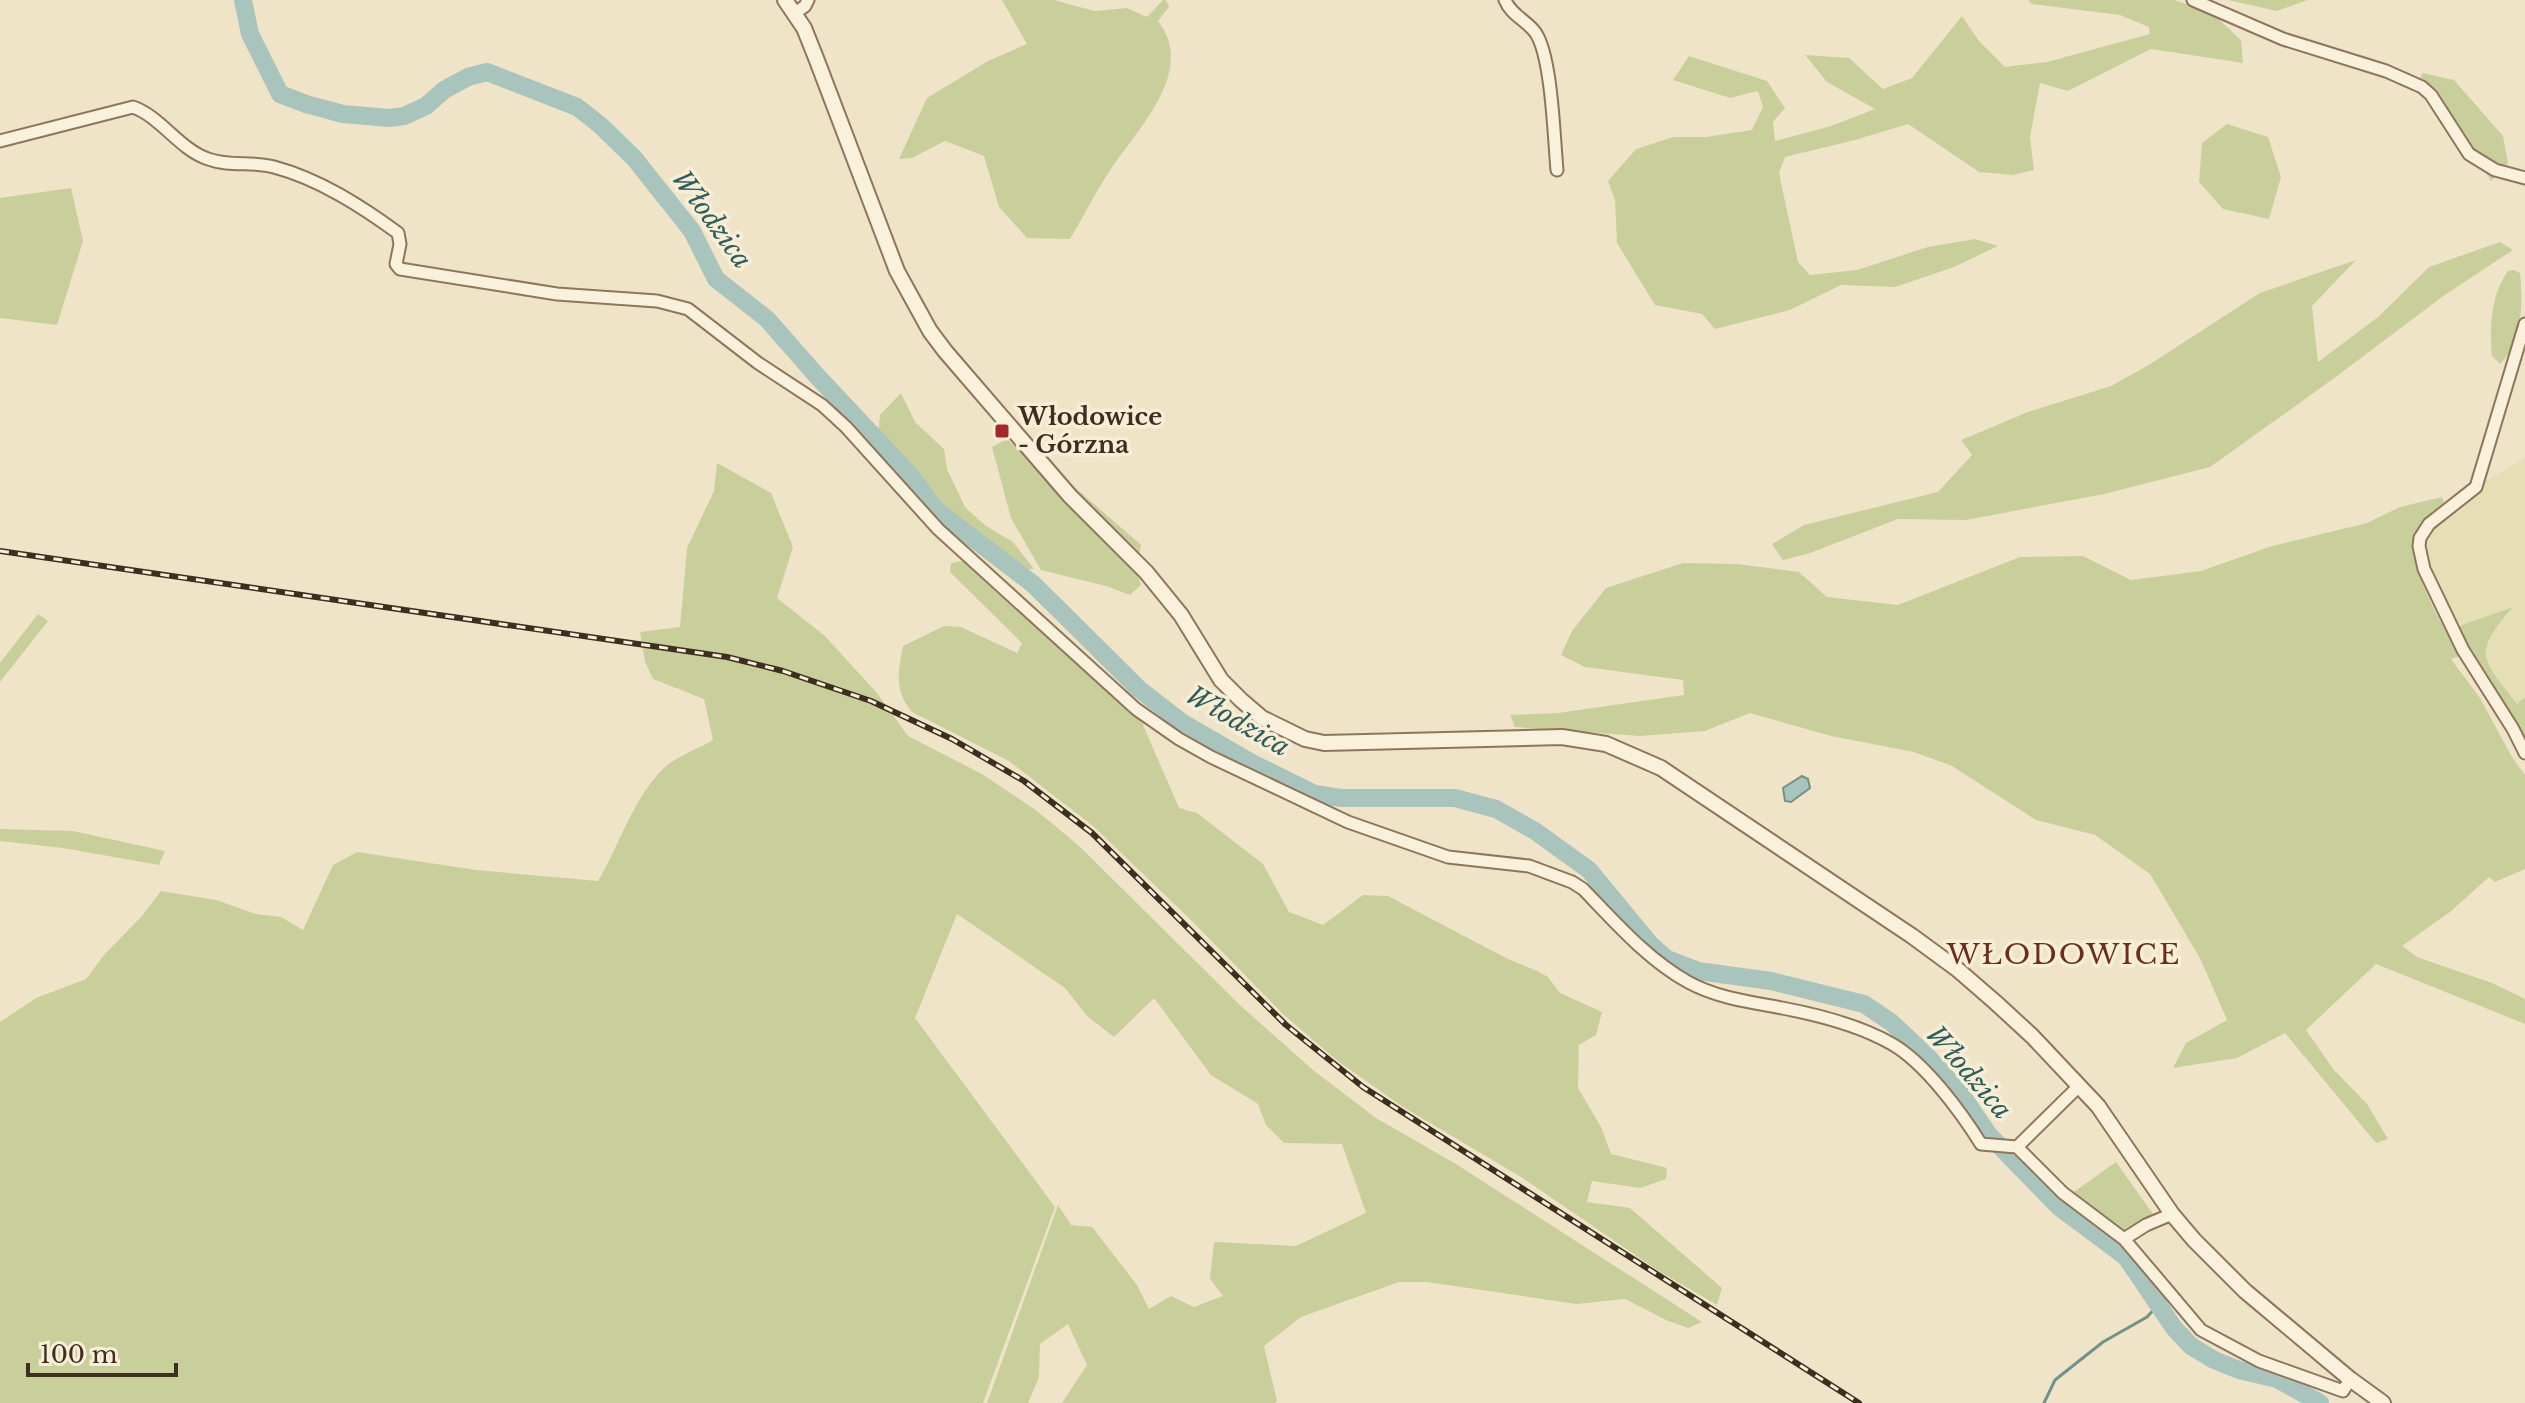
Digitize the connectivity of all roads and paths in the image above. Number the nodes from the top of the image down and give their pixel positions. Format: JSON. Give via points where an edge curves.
{"nodes":[{"id":1,"x":785,"y":0,"type":"edge"},
{"id":2,"x":808,"y":0,"type":"edge"},
{"id":3,"x":1505,"y":0,"type":"edge"},
{"id":4,"x":2193,"y":0,"type":"edge"},
{"id":5,"x":795,"y":13,"type":"junction"},
{"id":6,"x":0,"y":141,"type":"edge"},
{"id":7,"x":1557,"y":170,"type":"dead end"},
{"id":8,"x":2525,"y":178,"type":"edge"},
{"id":9,"x":2525,"y":324,"type":"edge"},
{"id":10,"x":2525,"y":753,"type":"edge"},
{"id":11,"x":2080,"y":1085,"type":"junction"},
{"id":12,"x":2013,"y":1147,"type":"junction"},
{"id":13,"x":2172,"y":1214,"type":"junction"},
{"id":14,"x":2124,"y":1239,"type":"junction"},
{"id":15,"x":2350,"y":1379,"type":"junction"},
{"id":16,"x":2383,"y":1403,"type":"edge"}],
"edges":[{"from":1,"to":5,"type":"street"},
{"from":2,"to":5,"type":"street"},
{"from":3,"to":7,"type":"street","via":[[1536,33],[1544,57]]},
{"from":4,"to":8,"type":"street","via":[[2283,39],[2422,87],[2469,154],[2495,170]]},
{"from":5,"to":11,"type":"street","via":[[897,271],[930,331],[1070,496],[1146,572],[1181,615],[1221,680],[1262,718],[1324,743],[1562,737],[1605,743],[1642,758],[1957,969]]},
{"from":6,"to":12,"type":"street","via":[[133,107],[206,159],[271,166],[366,210],[398,233],[400,269],[688,309],[822,405],[938,529],[1136,709],[1179,739],[1348,822],[1448,857],[1529,866],[1572,882],[1655,960],[1688,982],[1734,1000],[1845,1024],[1892,1044],[1952,1100],[1981,1144]]},
{"from":9,"to":10,"type":"street","via":[[2476,487],[2429,524],[2419,546],[2424,569],[2458,642]]},
{"from":11,"to":12,"type":"street"},
{"from":11,"to":13,"type":"street"},
{"from":12,"to":14,"type":"street"},
{"from":13,"to":14,"type":"street"},
{"from":13,"to":15,"type":"street","via":[[2245,1291]]},
{"from":14,"to":15,"type":"street","via":[[2201,1330],[2259,1361],[2343,1391]]},
{"from":15,"to":16,"type":"street"}]}
